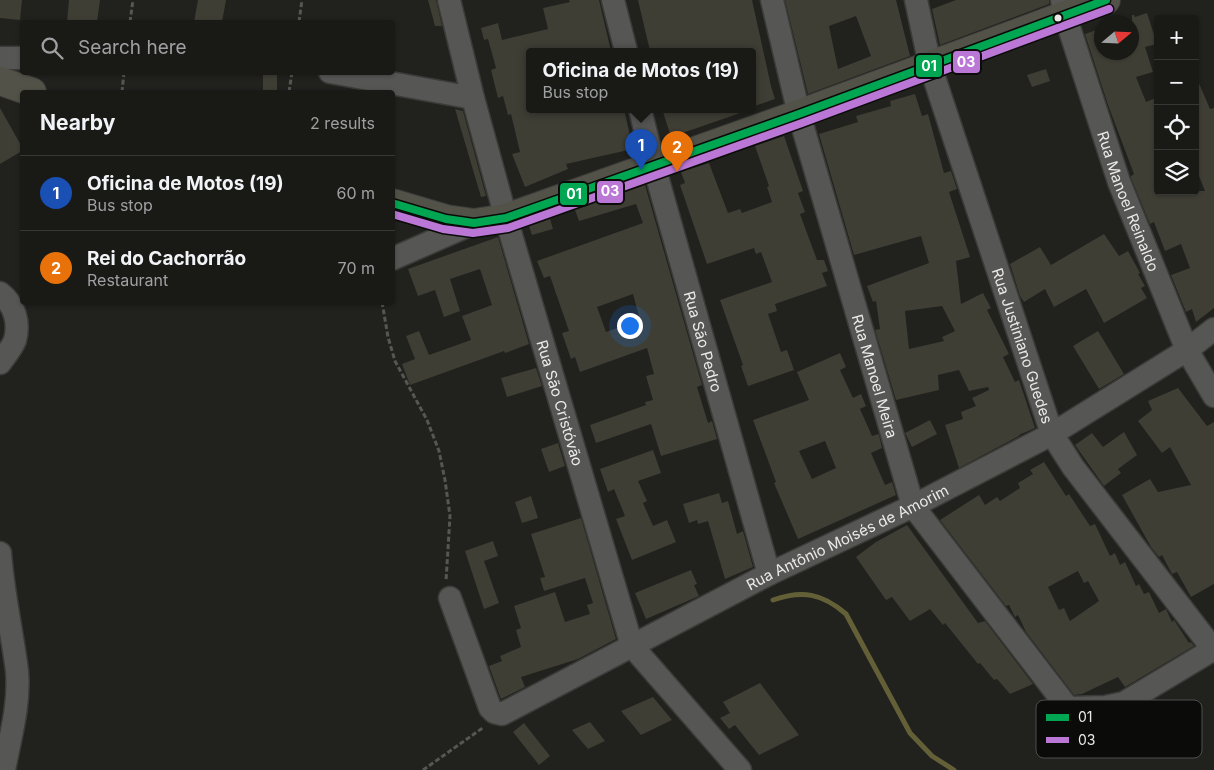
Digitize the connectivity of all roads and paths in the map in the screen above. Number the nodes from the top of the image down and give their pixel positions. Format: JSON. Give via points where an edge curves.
{"nodes":[{"id":1,"x":133,"y":0,"type":"edge"},
{"id":2,"x":302,"y":0,"type":"edge"},
{"id":3,"x":449,"y":0,"type":"edge"},
{"id":4,"x":613,"y":0,"type":"edge"},
{"id":5,"x":772,"y":0,"type":"edge"},
{"id":6,"x":916,"y":0,"type":"edge"},
{"id":7,"x":1106,"y":0,"type":"edge"},
{"id":8,"x":1064,"y":7,"type":"edge"},
{"id":9,"x":130,"y":20,"type":"edge"},
{"id":10,"x":299,"y":20,"type":"edge"},
{"id":11,"x":625,"y":48,"type":"edge"},
{"id":12,"x":0,"y":58,"type":"edge"},
{"id":13,"x":20,"y":58,"type":"edge"},
{"id":14,"x":930,"y":65,"type":"junction"},
{"id":15,"x":124,"y":75,"type":"edge"},
{"id":16,"x":292,"y":75,"type":"edge"},
{"id":17,"x":346,"y":75,"type":"edge"},
{"id":18,"x":0,"y":81,"type":"edge"},
{"id":19,"x":26,"y":90,"type":"edge"},
{"id":20,"x":122,"y":90,"type":"edge"},
{"id":21,"x":290,"y":90,"type":"edge"},
{"id":22,"x":473,"y":98,"type":"junction"},
{"id":23,"x":641,"y":113,"type":"edge"},
{"id":24,"x":799,"y":114,"type":"junction"},
{"id":25,"x":654,"y":166,"type":"junction"},
{"id":26,"x":395,"y":204,"type":"edge"},
{"id":27,"x":506,"y":218,"type":"junction"},
{"id":28,"x":474,"y":223,"type":"junction"},
{"id":29,"x":395,"y":258,"type":"edge"},
{"id":30,"x":0,"y":293,"type":"edge"},
{"id":31,"x":383,"y":305,"type":"edge"},
{"id":32,"x":1214,"y":329,"type":"edge"},
{"id":33,"x":1187,"y":350,"type":"junction"},
{"id":34,"x":0,"y":363,"type":"edge"},
{"id":35,"x":1214,"y":396,"type":"edge"},
{"id":36,"x":1052,"y":434,"type":"junction"},
{"id":37,"x":913,"y":506,"type":"junction"},
{"id":38,"x":0,"y":553,"type":"edge"},
{"id":39,"x":769,"y":574,"type":"junction"},
{"id":40,"x":450,"y":598,"type":"joint"},
{"id":41,"x":632,"y":646,"type":"junction"},
{"id":42,"x":1214,"y":649,"type":"edge"},
{"id":43,"x":1062,"y":700,"type":"edge"},
{"id":44,"x":1129,"y":700,"type":"edge"},
{"id":45,"x":502,"y":714,"type":"junction"},
{"id":46,"x":4,"y":770,"type":"edge"},
{"id":47,"x":423,"y":770,"type":"edge"},
{"id":48,"x":740,"y":770,"type":"edge"}],
"edges":[{"from":1,"to":9,"type":"path"},
{"from":2,"to":10,"type":"path"},
{"from":3,"to":22,"type":"street","name":"Rua São Cristóvão"},
{"from":4,"to":11,"type":"street"},
{"from":5,"to":24,"type":"street","name":"Rua Manoel Meira"},
{"from":6,"to":14,"type":"street","name":"Rua Justiniano Guedes"},
{"from":7,"to":8,"type":"main road"},
{"from":8,"to":14,"type":"main road"},
{"from":8,"to":33,"type":"street","name":"Rua Manoel Reinaldo","via":[[1119,182]]},
{"from":12,"to":13,"type":"street"},
{"from":14,"to":24,"type":"main road"},
{"from":14,"to":36,"type":"street","name":"Rua Justiniano Guedes"},
{"from":15,"to":20,"type":"path"},
{"from":16,"to":21,"type":"path"},
{"from":17,"to":22,"type":"street"},
{"from":18,"to":19,"type":"main road"},
{"from":22,"to":27,"type":"street","name":"Rua São Cristóvão"},
{"from":23,"to":25,"type":"street","name":"Rua São Pedro"},
{"from":24,"to":25,"type":"main road"},
{"from":24,"to":37,"type":"street","name":"Rua Manoel Meira"},
{"from":25,"to":27,"type":"main road"},
{"from":25,"to":39,"type":"street","name":"Rua São Pedro"},
{"from":26,"to":28,"type":"main road","via":[[446,219]]},
{"from":27,"to":28,"type":"main road"},
{"from":27,"to":41,"type":"street","name":"Rua São Cristóvão"},
{"from":28,"to":29,"type":"street"},
{"from":30,"to":34,"type":"street","via":[[13,308],[17,322],[15,341]]},
{"from":31,"to":40,"type":"path","via":[[395,361],[427,420],[439,451],[450,516],[446,577]]},
{"from":32,"to":33,"type":"street","name":"Rua Antônio Moisés de Amorim"},
{"from":33,"to":35,"type":"street","name":"Rua Manoel Reinaldo"},
{"from":33,"to":36,"type":"street","name":"Rua Antônio Moisés de Amorim"},
{"from":36,"to":37,"type":"street","name":"Rua Antônio Moisés de Amorim"},
{"from":36,"to":42,"type":"street","name":"Rua Justiniano Guedes","via":[[1073,467]]},
{"from":37,"to":39,"type":"street","name":"Rua Antônio Moisés de Amorim"},
{"from":37,"to":43,"type":"street","name":"Rua Manoel Meira"},
{"from":38,"to":46,"type":"street","via":[[17,672],[17,697]]},
{"from":39,"to":41,"type":"street","name":"Rua Antônio Moisés de Amorim"},
{"from":40,"to":45,"type":"street","via":[[490,708]]},
{"from":41,"to":45,"type":"street","name":"Rua Antônio Moisés de Amorim"},
{"from":41,"to":48,"type":"street","name":"Rua São Cristóvão"},
{"from":42,"to":44,"type":"street","name":"Rua Manoel Meira"},
{"from":45,"to":47,"type":"path"}]}
